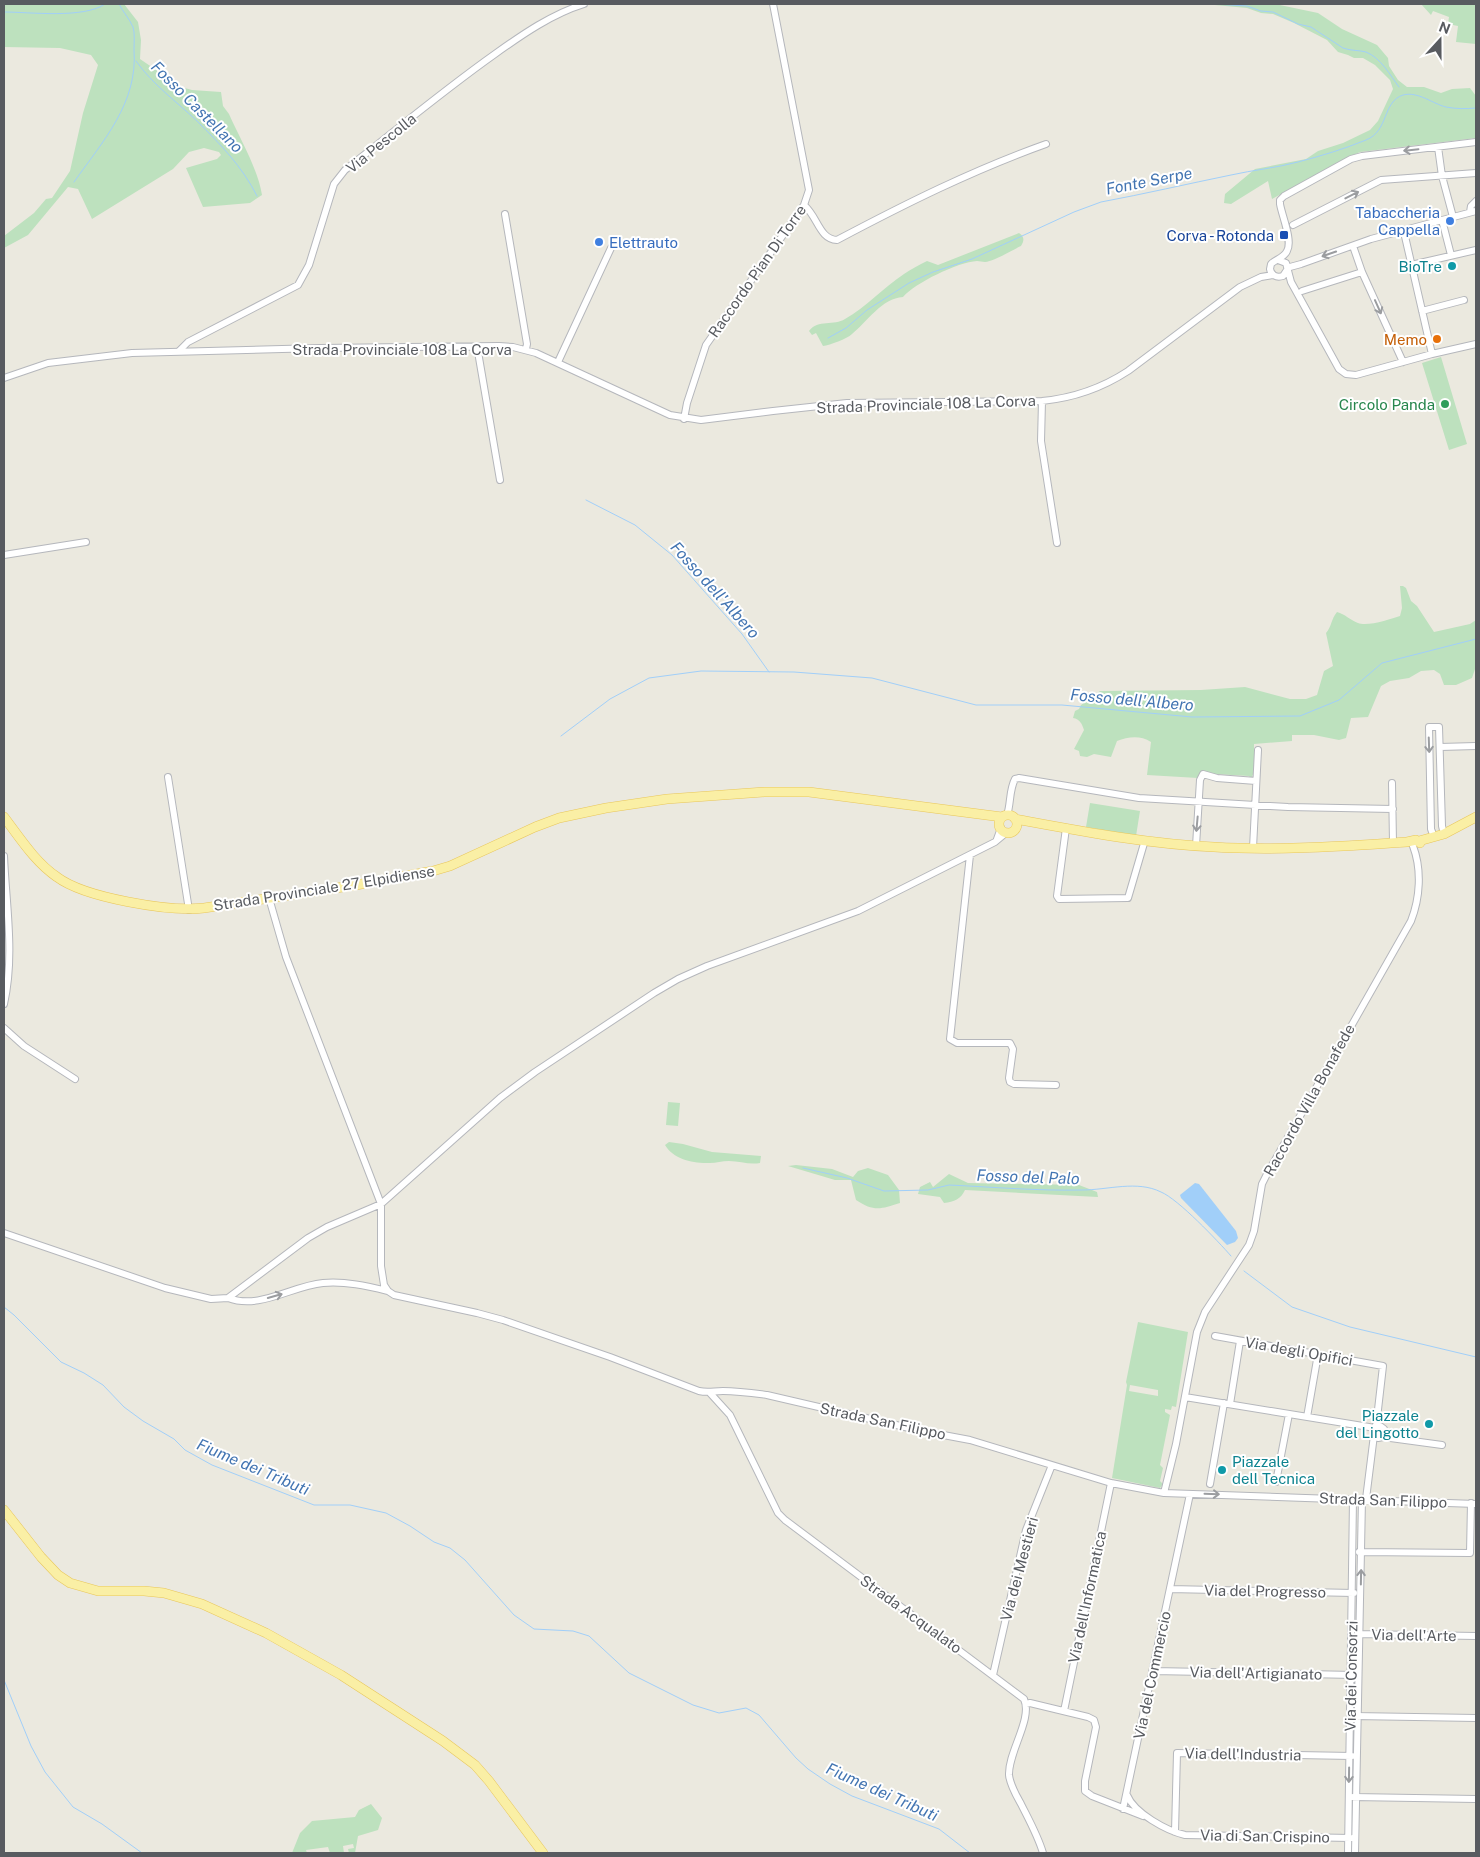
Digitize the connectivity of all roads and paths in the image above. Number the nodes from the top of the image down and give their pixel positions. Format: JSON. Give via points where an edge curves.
{"nodes":[{"id":1,"x":584,"y":4,"type":"edge"},
{"id":2,"x":773,"y":4,"type":"edge"},
{"id":3,"x":1476,"y":142,"type":"edge"},
{"id":4,"x":1046,"y":144,"type":"dead end"},
{"id":5,"x":1438,"y":147,"type":"junction"},
{"id":6,"x":1476,"y":173,"type":"edge"},
{"id":7,"x":1442,"y":176,"type":"junction"},
{"id":8,"x":1476,"y":201,"type":"edge"},
{"id":9,"x":804,"y":205,"type":"junction"},
{"id":10,"x":1473,"y":212,"type":"edge"},
{"id":11,"x":505,"y":214,"type":"dead end"},
{"id":12,"x":1453,"y":217,"type":"junction"},
{"id":13,"x":1283,"y":220,"type":"junction"},
{"id":14,"x":1442,"y":220,"type":"junction"},
{"id":15,"x":1293,"y":225,"type":"junction"},
{"id":16,"x":1404,"y":232,"type":"junction"},
{"id":17,"x":1353,"y":246,"type":"junction"},
{"id":18,"x":611,"y":248,"type":"dead end"},
{"id":19,"x":1476,"y":250,"type":"edge"},
{"id":20,"x":1451,"y":255,"type":"junction"},
{"id":21,"x":1278,"y":260,"type":"junction"},
{"id":22,"x":1411,"y":265,"type":"junction"},
{"id":23,"x":1286,"y":269,"type":"junction"},
{"id":24,"x":1271,"y":272,"type":"junction"},
{"id":25,"x":1362,"y":272,"type":"junction"},
{"id":26,"x":1302,"y":291,"type":"dead end"},
{"id":27,"x":1464,"y":300,"type":"dead end"},
{"id":28,"x":1422,"y":311,"type":"junction"},
{"id":29,"x":1476,"y":344,"type":"edge"},
{"id":30,"x":477,"y":346,"type":"junction"},
{"id":31,"x":526,"y":350,"type":"junction"},
{"id":32,"x":179,"y":351,"type":"junction"},
{"id":33,"x":1432,"y":354,"type":"junction"},
{"id":34,"x":558,"y":362,"type":"junction"},
{"id":35,"x":1403,"y":362,"type":"junction"},
{"id":36,"x":4,"y":378,"type":"edge"},
{"id":37,"x":1042,"y":401,"type":"junction"},
{"id":38,"x":684,"y":419,"type":"junction"},
{"id":39,"x":500,"y":480,"type":"dead end"},
{"id":40,"x":86,"y":542,"type":"dead end"},
{"id":41,"x":1057,"y":543,"type":"dead end"},
{"id":42,"x":4,"y":555,"type":"edge"},
{"id":43,"x":1476,"y":746,"type":"edge"},
{"id":44,"x":1440,"y":747,"type":"junction"},
{"id":45,"x":1258,"y":750,"type":"dead end"},
{"id":46,"x":168,"y":777,"type":"dead end"},
{"id":47,"x":1430,"y":780,"type":"junction"},
{"id":48,"x":1441,"y":780,"type":"junction"},
{"id":49,"x":1256,"y":781,"type":"junction"},
{"id":50,"x":1392,"y":783,"type":"dead end"},
{"id":51,"x":1199,"y":802,"type":"junction"},
{"id":52,"x":1254,"y":805,"type":"junction"},
{"id":53,"x":1393,"y":809,"type":"junction"},
{"id":54,"x":1476,"y":817,"type":"edge"},
{"id":55,"x":4,"y":820,"type":"edge"},
{"id":56,"x":1007,"y":821,"type":"junction"},
{"id":57,"x":1066,"y":828,"type":"junction"},
{"id":58,"x":1444,"y":834,"type":"junction"},
{"id":59,"x":1434,"y":838,"type":"junction"},
{"id":60,"x":1145,"y":840,"type":"junction"},
{"id":61,"x":1393,"y":843,"type":"junction"},
{"id":62,"x":1416,"y":844,"type":"junction"},
{"id":63,"x":1196,"y":846,"type":"junction"},
{"id":64,"x":1253,"y":848,"type":"junction"},
{"id":65,"x":970,"y":855,"type":"junction"},
{"id":66,"x":4,"y":856,"type":"edge"},
{"id":67,"x":269,"y":898,"type":"junction"},
{"id":68,"x":189,"y":910,"type":"junction"},
{"id":69,"x":4,"y":1004,"type":"edge"},
{"id":70,"x":4,"y":1028,"type":"edge"},
{"id":71,"x":75,"y":1079,"type":"dead end"},
{"id":72,"x":1056,"y":1085,"type":"dead end"},
{"id":73,"x":381,"y":1204,"type":"junction"},
{"id":74,"x":4,"y":1233,"type":"edge"},
{"id":75,"x":388,"y":1291,"type":"junction"},
{"id":76,"x":228,"y":1298,"type":"junction"},
{"id":77,"x":1215,"y":1336,"type":"dead end"},
{"id":78,"x":1240,"y":1341,"type":"junction"},
{"id":79,"x":1318,"y":1354,"type":"junction"},
{"id":80,"x":710,"y":1393,"type":"junction"},
{"id":81,"x":1185,"y":1397,"type":"junction"},
{"id":82,"x":1227,"y":1404,"type":"junction"},
{"id":83,"x":1289,"y":1414,"type":"junction"},
{"id":84,"x":1307,"y":1417,"type":"junction"},
{"id":85,"x":1379,"y":1432,"type":"junction"},
{"id":86,"x":1442,"y":1445,"type":"dead end"},
{"id":87,"x":1052,"y":1465,"type":"junction"},
{"id":88,"x":1276,"y":1482,"type":"dead end"},
{"id":89,"x":1111,"y":1483,"type":"junction"},
{"id":90,"x":1210,"y":1484,"type":"dead end"},
{"id":91,"x":1164,"y":1493,"type":"junction"},
{"id":92,"x":1190,"y":1494,"type":"junction"},
{"id":93,"x":1354,"y":1499,"type":"junction"},
{"id":94,"x":1364,"y":1499,"type":"junction"},
{"id":95,"x":1474,"y":1503,"type":"edge"},
{"id":96,"x":4,"y":1510,"type":"edge"},
{"id":97,"x":1352,"y":1552,"type":"junction"},
{"id":98,"x":1361,"y":1552,"type":"junction"},
{"id":99,"x":1170,"y":1589,"type":"junction"},
{"id":100,"x":1352,"y":1593,"type":"junction"},
{"id":101,"x":1360,"y":1593,"type":"junction"},
{"id":102,"x":1351,"y":1634,"type":"junction"},
{"id":103,"x":1360,"y":1634,"type":"junction"},
{"id":104,"x":1476,"y":1636,"type":"edge"},
{"id":105,"x":1153,"y":1671,"type":"junction"},
{"id":106,"x":993,"y":1675,"type":"junction"},
{"id":107,"x":1351,"y":1675,"type":"junction"},
{"id":108,"x":1359,"y":1676,"type":"junction"},
{"id":109,"x":1026,"y":1704,"type":"junction"},
{"id":110,"x":1064,"y":1711,"type":"junction"},
{"id":111,"x":1350,"y":1716,"type":"junction"},
{"id":112,"x":1358,"y":1716,"type":"junction"},
{"id":113,"x":1476,"y":1718,"type":"edge"},
{"id":114,"x":1350,"y":1756,"type":"junction"},
{"id":115,"x":1358,"y":1756,"type":"junction"},
{"id":116,"x":1127,"y":1795,"type":"junction"},
{"id":117,"x":1349,"y":1797,"type":"junction"},
{"id":118,"x":1356,"y":1797,"type":"junction"},
{"id":119,"x":1476,"y":1799,"type":"edge"},
{"id":120,"x":1133,"y":1807,"type":"junction"},
{"id":121,"x":1124,"y":1808,"type":"junction"},
{"id":122,"x":1151,"y":1819,"type":"junction"},
{"id":123,"x":1175,"y":1832,"type":"junction"},
{"id":124,"x":1348,"y":1838,"type":"junction"},
{"id":125,"x":1356,"y":1839,"type":"junction"},
{"id":126,"x":543,"y":1853,"type":"edge"},
{"id":127,"x":1043,"y":1853,"type":"edge"},
{"id":128,"x":1348,"y":1853,"type":"edge"},
{"id":129,"x":1356,"y":1853,"type":"edge"}],
"edges":[{"from":1,"to":32,"type":"street","name":"Via Pescolla","via":[[561,13],[520,37],[345,170],[334,184],[309,265],[298,286],[188,342]]},
{"from":2,"to":9,"type":"street","name":"Raccordo Pian Di Torre","via":[[809,190]]},
{"from":3,"to":5,"type":"street"},
{"from":4,"to":9,"type":"street","via":[[934,190],[837,240],[822,233],[811,210]]},
{"from":5,"to":7,"type":"street"},
{"from":5,"to":13,"type":"street","one_way":true,"via":[[1356,158],[1284,196],[1280,200]]},
{"from":6,"to":7,"type":"street"},
{"from":7,"to":12,"type":"street"},
{"from":15,"to":7,"type":"street","one_way":true,"via":[[1381,180]]},
{"from":8,"to":10,"type":"street","via":[[1470,206]]},
{"from":9,"to":38,"type":"street","name":"Raccordo Pian Di Torre","via":[[706,345]]},
{"from":10,"to":12,"type":"street"},
{"from":11,"to":31,"type":"street"},
{"from":12,"to":14,"type":"street"},
{"from":13,"to":15,"type":"street","via":[[1286,225]]},
{"from":13,"to":21,"type":"street","via":[[1288,247]]},
{"from":14,"to":16,"type":"street"},
{"from":14,"to":20,"type":"street"},
{"from":15,"to":23,"type":"street"},
{"from":16,"to":17,"type":"street"},
{"from":16,"to":22,"type":"street"},
{"from":17,"to":23,"type":"street","one_way":true},
{"from":17,"to":25,"type":"street"},
{"from":18,"to":34,"type":"street"},
{"from":19,"to":20,"type":"street"},
{"from":20,"to":22,"type":"street"},
{"from":21,"to":23,"type":"street"},
{"from":21,"to":24,"type":"street","via":[[1271,264]]},
{"from":22,"to":28,"type":"street"},
{"from":23,"to":24,"type":"street","name":"Strada Provinciale 108 La Corva","via":[[1278,277]]},
{"from":23,"to":35,"type":"street","via":[[1339,369],[1356,375]]},
{"from":24,"to":37,"type":"street","name":"Strada Provinciale 108 La Corva","via":[[1240,286],[1110,382]]},
{"from":25,"to":26,"type":"street"},
{"from":25,"to":35,"type":"street","one_way":true},
{"from":27,"to":28,"type":"street"},
{"from":28,"to":33,"type":"street"},
{"from":29,"to":33,"type":"street"},
{"from":30,"to":31,"type":"street","name":"Strada Provinciale 108 La Corva"},
{"from":30,"to":32,"type":"street","name":"Strada Provinciale 108 La Corva"},
{"from":30,"to":39,"type":"street"},
{"from":31,"to":34,"type":"street","name":"Strada Provinciale 108 La Corva"},
{"from":32,"to":36,"type":"street","name":"Strada Provinciale 108 La Corva","via":[[48,363]]},
{"from":33,"to":35,"type":"street"},
{"from":34,"to":38,"type":"street","name":"Strada Provinciale 108 La Corva"},
{"from":37,"to":38,"type":"street","name":"Strada Provinciale 108 La Corva","via":[[847,403],[713,420]]},
{"from":37,"to":41,"type":"street","via":[[1041,442]]},
{"from":40,"to":42,"type":"street"},
{"from":43,"to":44,"type":"street"},
{"from":44,"to":47,"type":"street","one_way":true,"via":[[1440,727],[1429,727]]},
{"from":44,"to":48,"type":"street"},
{"from":45,"to":49,"type":"street"},
{"from":46,"to":68,"type":"street"},
{"from":47,"to":48,"type":"street"},
{"from":47,"to":59,"type":"street"},
{"from":48,"to":58,"type":"street"},
{"from":49,"to":51,"type":"street","via":[[1203,774]]},
{"from":49,"to":52,"type":"street"},
{"from":50,"to":53,"type":"street"},
{"from":51,"to":52,"type":"street"},
{"from":51,"to":56,"type":"street","via":[[1139,798],[1016,778],[1012,784]]},
{"from":51,"to":63,"type":"street","one_way":true},
{"from":52,"to":53,"type":"street"},
{"from":52,"to":64,"type":"street"},
{"from":53,"to":61,"type":"street"},
{"from":54,"to":58,"type":"main road","name":"Strada Provinciale 27 Elpidiense"},
{"from":55,"to":68,"type":"main road","name":"Strada Provinciale 27 Elpidiense","via":[[43,866],[74,887],[153,906]]},
{"from":56,"to":57,"type":"main road","name":"Strada Provinciale 27 Elpidiense"},
{"from":56,"to":65,"type":"street","via":[[995,842]]},
{"from":56,"to":67,"type":"main road","name":"Strada Provinciale 27 Elpidiense","via":[[992,816],[809,792],[667,799],[559,818],[433,871]]},
{"from":57,"to":60,"type":"main road","name":"Strada Provinciale 27 Elpidiense"},
{"from":57,"to":60,"type":"street","via":[[1059,899],[1128,898]]},
{"from":58,"to":59,"type":"main road","name":"Strada Provinciale 27 Elpidiense"},
{"from":59,"to":62,"type":"main road","name":"Strada Provinciale 27 Elpidiense"},
{"from":60,"to":63,"type":"main road","name":"Strada Provinciale 27 Elpidiense"},
{"from":61,"to":62,"type":"main road","name":"Strada Provinciale 27 Elpidiense"},
{"from":61,"to":64,"type":"main road","name":"Strada Provinciale 27 Elpidiense"},
{"from":62,"to":81,"type":"street","name":"Raccordo Villa Bonafede","via":[[1418,902],[1411,922],[1262,1184],[1249,1245],[1205,1312],[1197,1332]]},
{"from":63,"to":64,"type":"main road","name":"Strada Provinciale 27 Elpidiense"},
{"from":65,"to":72,"type":"street","via":[[950,1039],[957,1043],[1008,1042],[1013,1049],[1010,1082]]},
{"from":65,"to":73,"type":"street","via":[[858,912],[678,979],[618,1016],[500,1098]]},
{"from":66,"to":69,"type":"street","via":[[10,944]]},
{"from":67,"to":68,"type":"main road","name":"Strada Provinciale 27 Elpidiense"},
{"from":67,"to":73,"type":"street","via":[[286,957]]},
{"from":70,"to":71,"type":"street","via":[[24,1046]]},
{"from":73,"to":75,"type":"street","via":[[380,1266]]},
{"from":73,"to":76,"type":"street","via":[[308,1238]]},
{"from":74,"to":76,"type":"street","name":"Strada San Filippo","via":[[165,1288],[211,1299]]},
{"from":76,"to":75,"type":"street","name":"Strada San Filippo","one_way":true,"via":[[250,1302],[324,1283],[353,1284]]},
{"from":75,"to":80,"type":"street","name":"Strada San Filippo","via":[[503,1320]]},
{"from":77,"to":78,"type":"street","name":"Via degli Opifici"},
{"from":78,"to":79,"type":"street","name":"Via degli Opifici"},
{"from":78,"to":82,"type":"street"},
{"from":79,"to":84,"type":"street"},
{"from":79,"to":85,"type":"street","name":"Via degli Opifici","via":[[1383,1366],[1377,1411]]},
{"from":80,"to":87,"type":"street","name":"Strada San Filippo","via":[[767,1395],[970,1440]]},
{"from":80,"to":106,"type":"street","name":"Strada Acqualato","via":[[730,1415],[781,1517]]},
{"from":81,"to":82,"type":"street"},
{"from":81,"to":91,"type":"street","name":"Raccordo Villa Bonafede"},
{"from":82,"to":83,"type":"street"},
{"from":82,"to":90,"type":"street"},
{"from":83,"to":84,"type":"street"},
{"from":83,"to":88,"type":"street"},
{"from":84,"to":85,"type":"street"},
{"from":85,"to":86,"type":"street"},
{"from":85,"to":94,"type":"street","name":"Via dei Consorzi","via":[[1370,1456]]},
{"from":87,"to":89,"type":"street","name":"Strada San Filippo"},
{"from":87,"to":106,"type":"street","name":"Via dei Mestieri","via":[[1026,1530]]},
{"from":89,"to":91,"type":"street","name":"Strada San Filippo"},
{"from":89,"to":110,"type":"street","name":"Via dell'Informatica"},
{"from":91,"to":92,"type":"street","name":"Strada San Filippo"},
{"from":92,"to":93,"type":"street","name":"Strada San Filippo","one_way":true},
{"from":92,"to":99,"type":"street","name":"Via del Commercio"},
{"from":93,"to":94,"type":"street","name":"Strada San Filippo"},
{"from":93,"to":97,"type":"street","name":"Via dei Consorzi"},
{"from":94,"to":95,"type":"street","name":"Strada San Filippo"},
{"from":94,"to":98,"type":"street","name":"Via dei Consorzi"},
{"from":95,"to":98,"type":"street","via":[[1470,1553]]},
{"from":96,"to":126,"type":"main road","via":[[58,1575],[70,1583],[98,1591],[164,1593],[202,1604],[266,1633],[340,1675],[475,1765]]},
{"from":97,"to":98,"type":"street"},
{"from":97,"to":100,"type":"street","name":"Via dei Consorzi"},
{"from":101,"to":98,"type":"street","name":"Via dei Consorzi","one_way":true},
{"from":99,"to":100,"type":"street","name":"Via del Progresso"},
{"from":99,"to":105,"type":"street","name":"Via del Commercio"},
{"from":100,"to":101,"type":"street","name":"Via del Progresso"},
{"from":100,"to":102,"type":"street","name":"Via dei Consorzi"},
{"from":101,"to":103,"type":"street","name":"Via dei Consorzi"},
{"from":102,"to":103,"type":"street","name":"Via dell'Arte"},
{"from":102,"to":107,"type":"street","name":"Via dei Consorzi"},
{"from":103,"to":104,"type":"street","name":"Via dell'Arte"},
{"from":103,"to":108,"type":"street","name":"Via dei Consorzi"},
{"from":105,"to":107,"type":"street","name":"Via dell'Artigianato"},
{"from":105,"to":116,"type":"street","name":"Via del Commercio"},
{"from":106,"to":109,"type":"street","name":"Strada Acqualato","via":[[1021,1696]]},
{"from":107,"to":108,"type":"street","name":"Via dell'Artigianato"},
{"from":107,"to":111,"type":"street","name":"Via dei Consorzi"},
{"from":108,"to":112,"type":"street","name":"Via dei Consorzi"},
{"from":109,"to":110,"type":"street"},
{"from":109,"to":127,"type":"street","via":[[1009,1774]]},
{"from":110,"to":121,"type":"street","via":[[1088,1717],[1096,1723],[1085,1791]]},
{"from":111,"to":112,"type":"street"},
{"from":111,"to":114,"type":"street","name":"Via dei Consorzi"},
{"from":112,"to":113,"type":"street"},
{"from":112,"to":115,"type":"street","name":"Via dei Consorzi"},
{"from":114,"to":115,"type":"street","name":"Via dell'Industria"},
{"from":114,"to":117,"type":"street","name":"Via dei Consorzi","one_way":true},
{"from":114,"to":123,"type":"street","name":"Via dell'Industria","via":[[1178,1753]]},
{"from":115,"to":118,"type":"street","name":"Via dei Consorzi"},
{"from":116,"to":120,"type":"street"},
{"from":116,"to":121,"type":"street","name":"Via del Commercio"},
{"from":117,"to":118,"type":"street"},
{"from":117,"to":124,"type":"street","name":"Via dei Consorzi"},
{"from":118,"to":119,"type":"street"},
{"from":118,"to":125,"type":"street","name":"Via dei Consorzi"},
{"from":120,"to":121,"type":"street"},
{"from":120,"to":122,"type":"street"},
{"from":121,"to":122,"type":"street"},
{"from":122,"to":123,"type":"street"},
{"from":123,"to":124,"type":"street","name":"Via di San Crispino","via":[[1185,1835]]},
{"from":124,"to":125,"type":"street","name":"Via di San Crispino"},
{"from":124,"to":128,"type":"street","name":"Via dei Consorzi"},
{"from":125,"to":129,"type":"street","name":"Via dei Consorzi"}]}
